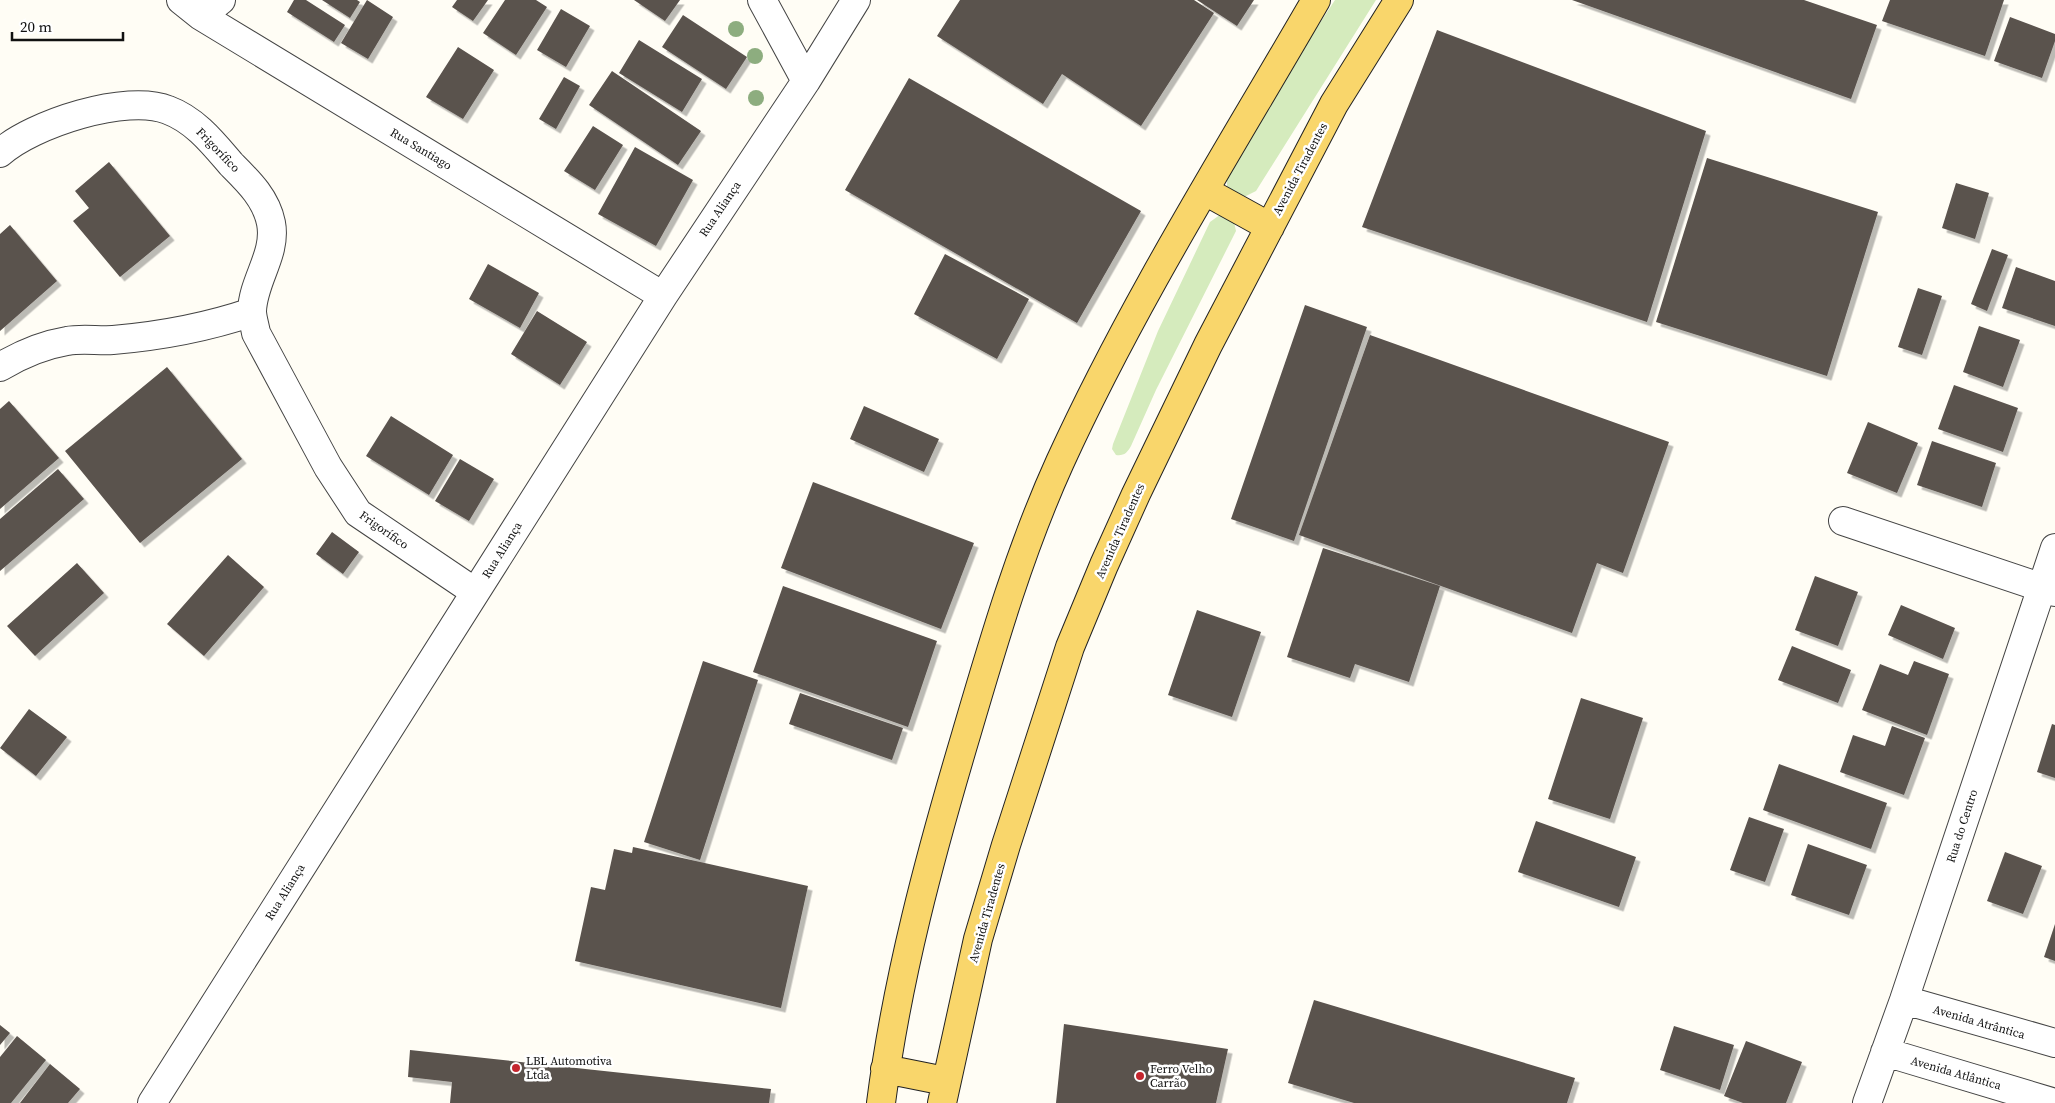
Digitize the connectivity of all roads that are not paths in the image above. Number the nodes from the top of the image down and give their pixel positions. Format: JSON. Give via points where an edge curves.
{"nodes":[{"id":1,"x":762,"y":0,"type":"edge"},
{"id":2,"x":856,"y":0,"type":"edge"},
{"id":3,"x":1316,"y":0,"type":"edge"},
{"id":4,"x":1399,"y":0,"type":"edge"},
{"id":5,"x":201,"y":5,"type":"edge"},
{"id":6,"x":806,"y":81,"type":"junction"},
{"id":7,"x":0,"y":153,"type":"edge"},
{"id":8,"x":1205,"y":191,"type":"junction"},
{"id":9,"x":1270,"y":227,"type":"junction"},
{"id":10,"x":663,"y":296,"type":"junction"},
{"id":11,"x":252,"y":312,"type":"junction"},
{"id":12,"x":0,"y":367,"type":"edge"},
{"id":13,"x":1843,"y":521,"type":"dead end"},
{"id":14,"x":2055,"y":548,"type":"edge"},
{"id":15,"x":2048,"y":590,"type":"edge"},
{"id":16,"x":475,"y":592,"type":"junction"},
{"id":17,"x":1904,"y":1000,"type":"junction"},
{"id":18,"x":2055,"y":1043,"type":"edge"},
{"id":19,"x":1885,"y":1052,"type":"junction"},
{"id":20,"x":885,"y":1069,"type":"junction"},
{"id":21,"x":944,"y":1092,"type":"edge"},
{"id":22,"x":152,"y":1103,"type":"edge"},
{"id":23,"x":881,"y":1103,"type":"edge"},
{"id":24,"x":1867,"y":1103,"type":"edge"},
{"id":25,"x":2055,"y":1103,"type":"edge"}],
"edges":[{"from":1,"to":6,"type":"street"},
{"from":2,"to":6,"type":"street","name":"Rua Aliança"},
{"from":3,"to":8,"type":"main road"},
{"from":4,"to":9,"type":"main road","name":"Avenida Tiradentes","via":[[1334,104]]},
{"from":5,"to":10,"type":"street","name":"Rua Santiago"},
{"from":6,"to":10,"type":"street","name":"Rua Aliança"},
{"from":7,"to":11,"type":"street","name":"Frigorífico","via":[[50,124],[106,108],[140,104],[168,110],[199,128],[260,195],[271,222],[273,240],[255,292]]},
{"from":8,"to":9,"type":"main road"},
{"from":8,"to":20,"type":"main road","via":[[1137,310],[1064,455],[997,628],[914,923]]},
{"from":9,"to":21,"type":"main road","name":"Avenida Tiradentes","via":[[1208,344],[1136,494],[1070,647],[978,939]]},
{"from":10,"to":16,"type":"street","name":"Rua Aliança"},
{"from":11,"to":12,"type":"street","via":[[225,321],[156,334],[113,340],[68,341],[21,354]]},
{"from":11,"to":16,"type":"street","name":"Frigorífico","via":[[256,334],[328,467],[358,512]]},
{"from":13,"to":15,"type":"street"},
{"from":14,"to":15,"type":"street","name":"Rua do Centro"},
{"from":15,"to":17,"type":"street","name":"Rua do Centro"},
{"from":16,"to":22,"type":"street","name":"Rua Aliança"},
{"from":17,"to":18,"type":"street","name":"Avenida Atrântica"},
{"from":17,"to":19,"type":"street","name":"Rua do Centro"},
{"from":19,"to":24,"type":"street","name":"Rua do Centro"},
{"from":19,"to":25,"type":"street","name":"Avenida Atlântica"},
{"from":20,"to":21,"type":"main road"},
{"from":20,"to":23,"type":"main road"}]}
